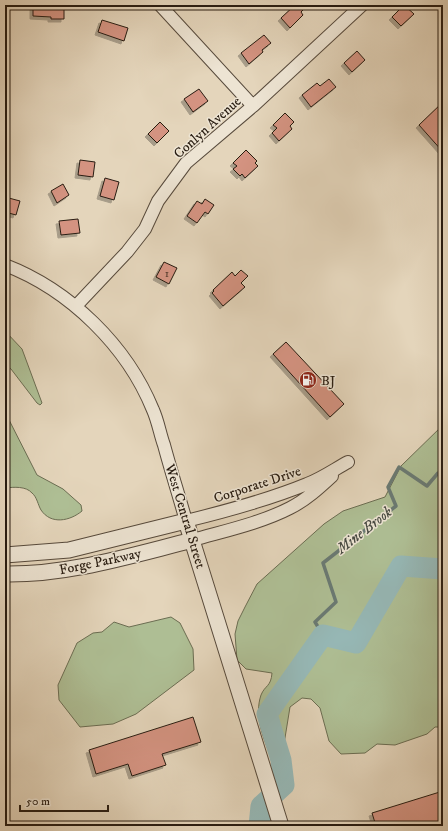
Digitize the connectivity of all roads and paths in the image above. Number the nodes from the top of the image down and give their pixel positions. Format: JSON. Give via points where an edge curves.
{"nodes":[{"id":1,"x":160,"y":5,"type":"edge"},
{"id":2,"x":362,"y":5,"type":"edge"},
{"id":3,"x":253,"y":106,"type":"junction"},
{"id":4,"x":5,"y":265,"type":"edge"},
{"id":5,"x":76,"y":306,"type":"junction"},
{"id":6,"x":186,"y":521,"type":"junction"},
{"id":7,"x":193,"y":540,"type":"junction"},
{"id":8,"x":5,"y":555,"type":"edge"},
{"id":9,"x":5,"y":574,"type":"edge"},
{"id":10,"x":281,"y":826,"type":"edge"}],
"edges":[{"from":1,"to":3,"type":"street"},
{"from":2,"to":3,"type":"street","name":"Conlyn Avenue"},
{"from":3,"to":5,"type":"street","name":"Conlyn Avenue","via":[[186,163],[158,201],[145,229]]},
{"from":4,"to":5,"type":"street","name":"West Central Street","via":[[42,284]]},
{"from":5,"to":6,"type":"street","name":"West Central Street","via":[[101,329],[139,381],[154,411]]},
{"from":6,"to":7,"type":"street","name":"West Central Street"},
{"from":6,"to":7,"type":"street","name":"Corporate Drive","via":[[261,502],[309,484],[348,462],[312,494],[290,508],[252,523]]},
{"from":6,"to":8,"type":"street","name":"Forge Parkway","via":[[69,550]]},
{"from":7,"to":9,"type":"street","name":"Forge Parkway","via":[[106,562],[61,570]]},
{"from":7,"to":10,"type":"street","name":"West Central Street"}]}
